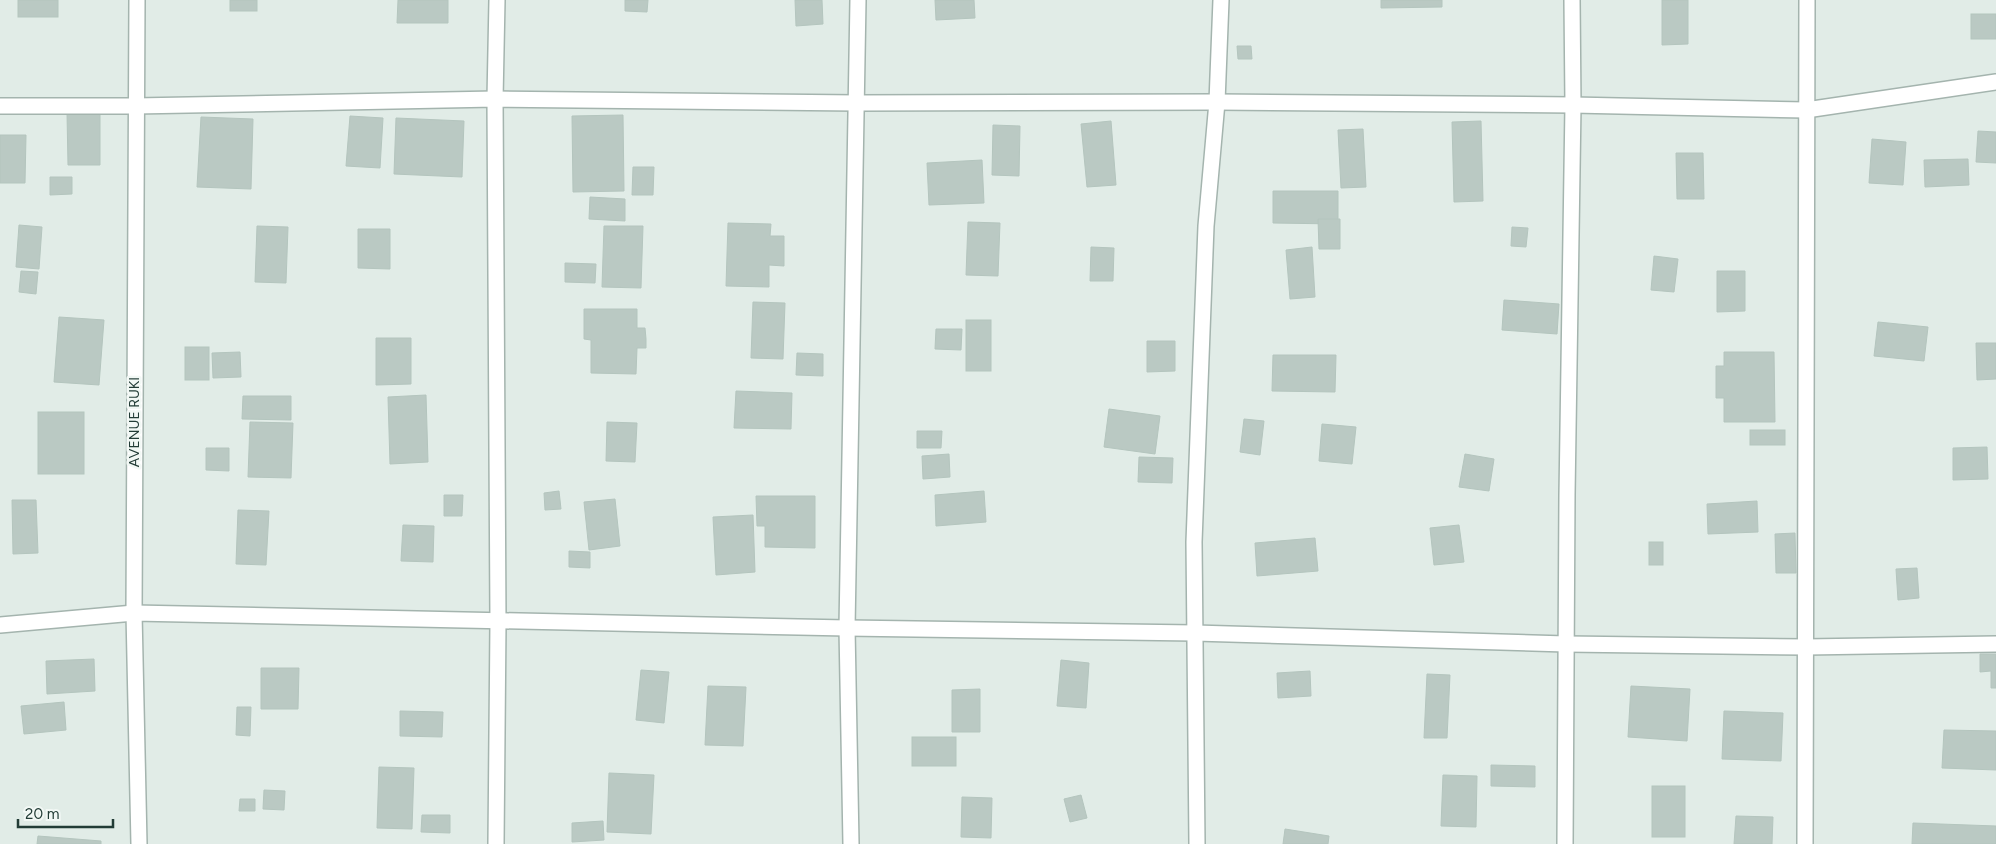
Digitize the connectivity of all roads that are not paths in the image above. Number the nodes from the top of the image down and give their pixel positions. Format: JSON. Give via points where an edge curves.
{"nodes":[{"id":1,"x":137,"y":0,"type":"edge"},
{"id":2,"x":497,"y":0,"type":"edge"},
{"id":3,"x":858,"y":0,"type":"edge"},
{"id":4,"x":1221,"y":0,"type":"edge"},
{"id":5,"x":1572,"y":0,"type":"edge"},
{"id":6,"x":1807,"y":0,"type":"edge"},
{"id":7,"x":1996,"y":82,"type":"edge"},
{"id":8,"x":494,"y":99,"type":"junction"},
{"id":9,"x":1217,"y":102,"type":"junction"},
{"id":10,"x":857,"y":103,"type":"junction"},
{"id":11,"x":1573,"y":105,"type":"junction"},
{"id":12,"x":0,"y":106,"type":"edge"},
{"id":13,"x":136,"y":106,"type":"junction"},
{"id":14,"x":1806,"y":110,"type":"junction"},
{"id":15,"x":134,"y":613,"type":"junction"},
{"id":16,"x":498,"y":622,"type":"junction"},
{"id":17,"x":0,"y":625,"type":"edge"},
{"id":18,"x":847,"y":628,"type":"junction"},
{"id":19,"x":1195,"y":633,"type":"junction"},
{"id":20,"x":1566,"y":644,"type":"junction"},
{"id":21,"x":1996,"y":644,"type":"edge"},
{"id":22,"x":1806,"y":647,"type":"junction"},
{"id":23,"x":139,"y":844,"type":"edge"},
{"id":24,"x":496,"y":844,"type":"edge"},
{"id":25,"x":851,"y":844,"type":"edge"},
{"id":26,"x":1197,"y":844,"type":"edge"},
{"id":27,"x":1565,"y":844,"type":"edge"},
{"id":28,"x":1806,"y":844,"type":"edge"}],
"edges":[{"from":1,"to":13,"type":"street","name":"AVENUE RUKI"},
{"from":2,"to":8,"type":"street"},
{"from":3,"to":10,"type":"street"},
{"from":4,"to":9,"type":"street"},
{"from":5,"to":11,"type":"street"},
{"from":6,"to":14,"type":"street"},
{"from":7,"to":14,"type":"street"},
{"from":8,"to":10,"type":"street"},
{"from":8,"to":13,"type":"street"},
{"from":8,"to":16,"type":"street"},
{"from":9,"to":10,"type":"street"},
{"from":9,"to":11,"type":"street"},
{"from":9,"to":19,"type":"street","via":[[1206,226],[1194,542]]},
{"from":10,"to":18,"type":"street"},
{"from":11,"to":14,"type":"street"},
{"from":11,"to":20,"type":"street"},
{"from":12,"to":13,"type":"street"},
{"from":13,"to":15,"type":"street","name":"AVENUE RUKI"},
{"from":14,"to":22,"type":"street"},
{"from":15,"to":16,"type":"street"},
{"from":15,"to":17,"type":"street"},
{"from":15,"to":23,"type":"street","name":"AVENUE RUKI"},
{"from":16,"to":18,"type":"street"},
{"from":16,"to":24,"type":"street"},
{"from":18,"to":19,"type":"street"},
{"from":18,"to":25,"type":"street"},
{"from":19,"to":20,"type":"street"},
{"from":19,"to":26,"type":"street"},
{"from":20,"to":22,"type":"street"},
{"from":20,"to":27,"type":"street"},
{"from":21,"to":22,"type":"street"},
{"from":22,"to":28,"type":"street"}]}
